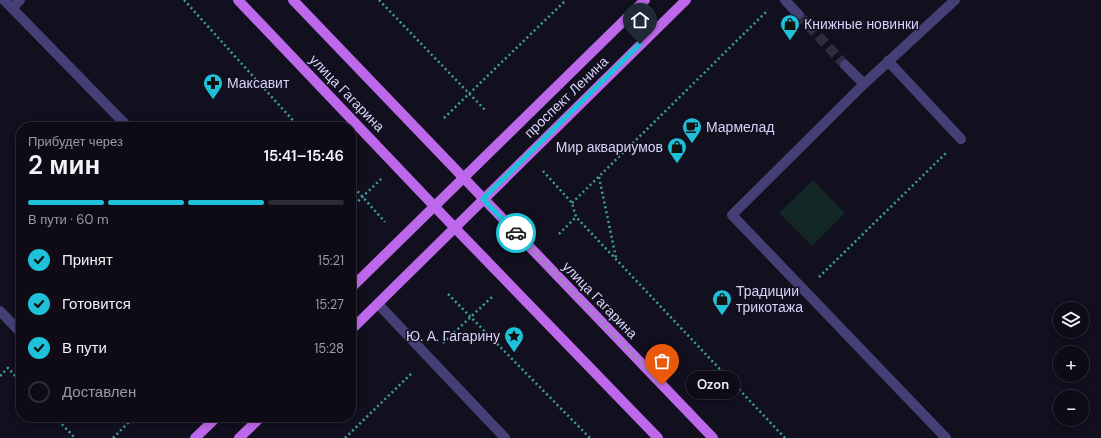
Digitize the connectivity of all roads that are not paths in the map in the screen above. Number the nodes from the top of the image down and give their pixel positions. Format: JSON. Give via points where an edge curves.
{"nodes":[{"id":1,"x":4,"y":0,"type":"edge"},
{"id":2,"x":20,"y":0,"type":"edge"},
{"id":3,"x":238,"y":0,"type":"edge"},
{"id":4,"x":293,"y":0,"type":"edge"},
{"id":5,"x":645,"y":0,"type":"edge"},
{"id":6,"x":686,"y":0,"type":"edge"},
{"id":7,"x":785,"y":0,"type":"edge"},
{"id":8,"x":955,"y":0,"type":"edge"},
{"id":9,"x":12,"y":8,"type":"junction"},
{"id":10,"x":798,"y":14,"type":"tunnel mouth"},
{"id":11,"x":888,"y":61,"type":"junction"},
{"id":12,"x":845,"y":65,"type":"tunnel mouth"},
{"id":13,"x":864,"y":84,"type":"junction"},
{"id":14,"x":123,"y":122,"type":"edge"},
{"id":15,"x":355,"y":122,"type":"edge"},
{"id":16,"x":356,"y":123,"type":"edge"},
{"id":17,"x":961,"y":139,"type":"road end"},
{"id":18,"x":464,"y":178,"type":"junction"},
{"id":19,"x":483,"y":199,"type":"junction"},
{"id":20,"x":435,"y":206,"type":"junction"},
{"id":21,"x":455,"y":228,"type":"junction"},
{"id":22,"x":356,"y":283,"type":"edge"},
{"id":23,"x":378,"y":304,"type":"junction"},
{"id":24,"x":0,"y":311,"type":"edge"},
{"id":25,"x":356,"y":325,"type":"edge"},
{"id":26,"x":16,"y":328,"type":"edge"},
{"id":27,"x":212,"y":422,"type":"edge"},
{"id":28,"x":256,"y":422,"type":"edge"},
{"id":29,"x":196,"y":438,"type":"edge"},
{"id":30,"x":239,"y":438,"type":"edge"},
{"id":31,"x":505,"y":438,"type":"edge"},
{"id":32,"x":658,"y":438,"type":"edge"},
{"id":33,"x":713,"y":438,"type":"edge"},
{"id":34,"x":946,"y":438,"type":"edge"}],
"edges":[{"from":1,"to":9,"type":"lane"},
{"from":2,"to":9,"type":"lane"},
{"from":3,"to":15,"type":"main road","name":"улица Гагарина"},
{"from":4,"to":18,"type":"main road","name":"улица Гагарина"},
{"from":5,"to":18,"type":"main road","name":"проспект Ленина"},
{"from":6,"to":19,"type":"main road","name":"проспект Ленина"},
{"from":7,"to":10,"type":"lane"},
{"from":8,"to":11,"type":"lane"},
{"from":9,"to":14,"type":"lane"},
{"from":11,"to":13,"type":"lane"},
{"from":11,"to":17,"type":"lane"},
{"from":12,"to":13,"type":"lane"},
{"from":13,"to":34,"type":"lane","via":[[732,215]]},
{"from":16,"to":20,"type":"main road","name":"улица Гагарина"},
{"from":18,"to":19,"type":"main road","name":"улица Гагарина"},
{"from":18,"to":20,"type":"main road","name":"проспект Ленина"},
{"from":19,"to":21,"type":"main road","name":"проспект Ленина"},
{"from":19,"to":33,"type":"main road","name":"улица Гагарина"},
{"from":20,"to":21,"type":"main road","name":"улица Гагарина"},
{"from":20,"to":22,"type":"main road"},
{"from":21,"to":23,"type":"main road"},
{"from":21,"to":32,"type":"main road"},
{"from":23,"to":25,"type":"main road"},
{"from":23,"to":31,"type":"lane"},
{"from":24,"to":26,"type":"lane"},
{"from":27,"to":29,"type":"main road"},
{"from":28,"to":30,"type":"main road"}]}
